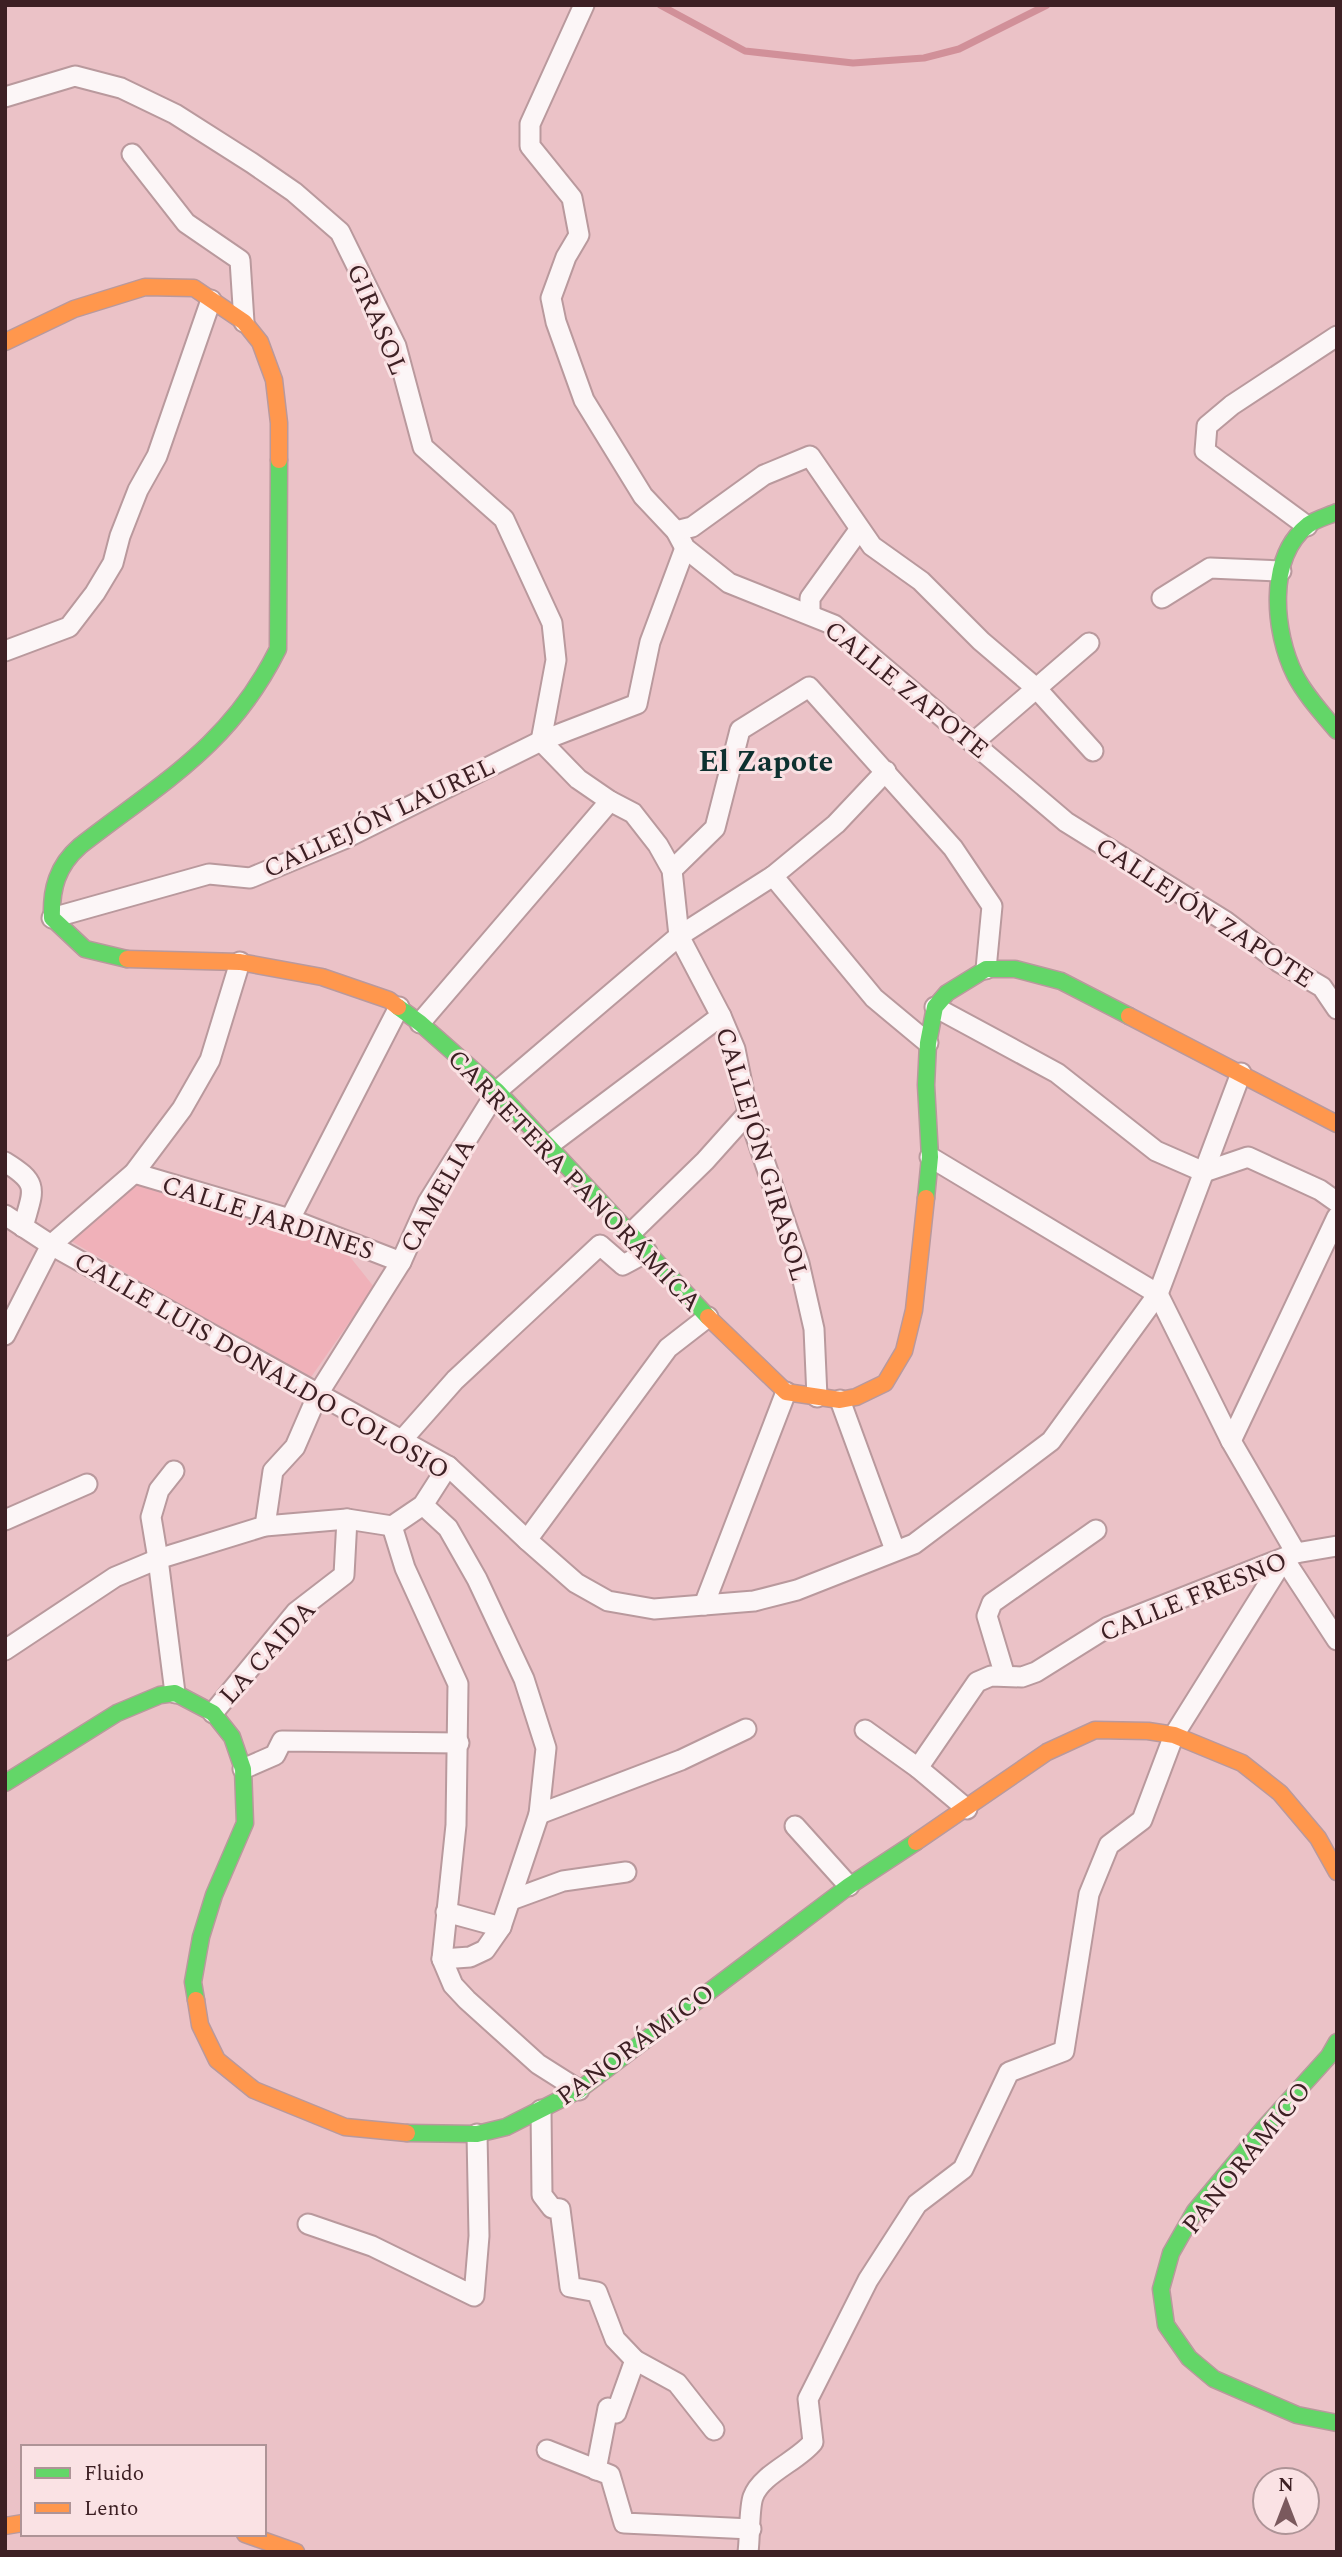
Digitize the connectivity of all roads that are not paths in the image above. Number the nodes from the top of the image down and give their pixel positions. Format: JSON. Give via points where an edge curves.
{"nodes":[{"id":1,"x":584,"y":5,"type":"edge"},
{"id":2,"x":5,"y":97,"type":"edge"},
{"id":3,"x":132,"y":155,"type":"dead end"},
{"id":4,"x":211,"y":300,"type":"junction"},
{"id":5,"x":244,"y":322,"type":"junction"},
{"id":6,"x":1337,"y":336,"type":"edge"},
{"id":7,"x":5,"y":342,"type":"edge"},
{"id":8,"x":1337,"y":512,"type":"edge"},
{"id":9,"x":1307,"y":526,"type":"junction"},
{"id":10,"x":859,"y":530,"type":"junction"},
{"id":11,"x":681,"y":540,"type":"junction"},
{"id":12,"x":1281,"y":571,"type":"junction"},
{"id":13,"x":1162,"y":598,"type":"dead end"},
{"id":14,"x":810,"y":614,"type":"junction"},
{"id":15,"x":1089,"y":643,"type":"dead end"},
{"id":16,"x":5,"y":651,"type":"edge"},
{"id":17,"x":1036,"y":688,"type":"junction"},
{"id":18,"x":1337,"y":731,"type":"edge"},
{"id":19,"x":541,"y":741,"type":"junction"},
{"id":20,"x":974,"y":742,"type":"junction"},
{"id":21,"x":1093,"y":751,"type":"dead end"},
{"id":22,"x":886,"y":771,"type":"junction"},
{"id":23,"x":610,"y":801,"type":"junction"},
{"id":24,"x":1066,"y":822,"type":"joint"},
{"id":25,"x":672,"y":870,"type":"junction"},
{"id":26,"x":773,"y":877,"type":"junction"},
{"id":27,"x":52,"y":918,"type":"junction"},
{"id":28,"x":679,"y":936,"type":"junction"},
{"id":29,"x":240,"y":962,"type":"junction"},
{"id":30,"x":986,"y":968,"type":"junction"},
{"id":31,"x":399,"y":1007,"type":"junction"},
{"id":32,"x":935,"y":1007,"type":"junction"},
{"id":33,"x":1337,"y":1009,"type":"edge"},
{"id":34,"x":721,"y":1016,"type":"junction"},
{"id":35,"x":420,"y":1023,"type":"junction"},
{"id":36,"x":928,"y":1043,"type":"junction"},
{"id":37,"x":1241,"y":1073,"type":"junction"},
{"id":38,"x":497,"y":1091,"type":"junction"},
{"id":39,"x":748,"y":1113,"type":"junction"},
{"id":40,"x":1337,"y":1124,"type":"edge"},
{"id":41,"x":548,"y":1146,"type":"junction"},
{"id":42,"x":930,"y":1157,"type":"junction"},
{"id":43,"x":5,"y":1162,"type":"edge"},
{"id":44,"x":1204,"y":1172,"type":"junction"},
{"id":45,"x":134,"y":1173,"type":"junction"},
{"id":46,"x":1337,"y":1202,"type":"edge"},
{"id":47,"x":5,"y":1215,"type":"edge"},
{"id":48,"x":1337,"y":1217,"type":"edge"},
{"id":49,"x":290,"y":1219,"type":"junction"},
{"id":50,"x":23,"y":1227,"type":"junction"},
{"id":51,"x":630,"y":1234,"type":"junction"},
{"id":52,"x":51,"y":1245,"type":"junction"},
{"id":53,"x":647,"y":1252,"type":"junction"},
{"id":54,"x":401,"y":1262,"type":"junction"},
{"id":55,"x":1158,"y":1294,"type":"junction"},
{"id":56,"x":708,"y":1317,"type":"junction"},
{"id":57,"x":5,"y":1335,"type":"edge"},
{"id":58,"x":786,"y":1392,"type":"junction"},
{"id":59,"x":318,"y":1394,"type":"junction"},
{"id":60,"x":817,"y":1397,"type":"junction"},
{"id":61,"x":840,"y":1400,"type":"junction"},
{"id":62,"x":402,"y":1440,"type":"junction"},
{"id":63,"x":1231,"y":1441,"type":"junction"},
{"id":64,"x":448,"y":1466,"type":"junction"},
{"id":65,"x":174,"y":1471,"type":"dead end"},
{"id":66,"x":87,"y":1484,"type":"dead end"},
{"id":67,"x":423,"y":1505,"type":"junction"},
{"id":68,"x":347,"y":1519,"type":"junction"},
{"id":69,"x":5,"y":1520,"type":"edge"},
{"id":70,"x":393,"y":1526,"type":"junction"},
{"id":71,"x":265,"y":1527,"type":"junction"},
{"id":72,"x":1096,"y":1530,"type":"dead end"},
{"id":73,"x":527,"y":1540,"type":"junction"},
{"id":74,"x":1337,"y":1546,"type":"edge"},
{"id":75,"x":895,"y":1550,"type":"junction"},
{"id":76,"x":1290,"y":1556,"type":"junction"},
{"id":77,"x":158,"y":1559,"type":"junction"},
{"id":78,"x":704,"y":1605,"type":"junction"},
{"id":79,"x":1337,"y":1640,"type":"edge"},
{"id":80,"x":5,"y":1650,"type":"edge"},
{"id":81,"x":1005,"y":1676,"type":"junction"},
{"id":82,"x":175,"y":1693,"type":"junction"},
{"id":83,"x":213,"y":1713,"type":"junction"},
{"id":84,"x":746,"y":1729,"type":"dead end"},
{"id":85,"x":865,"y":1730,"type":"dead end"},
{"id":86,"x":1174,"y":1735,"type":"junction"},
{"id":87,"x":459,"y":1743,"type":"junction"},
{"id":88,"x":918,"y":1768,"type":"junction"},
{"id":89,"x":243,"y":1769,"type":"junction"},
{"id":90,"x":5,"y":1783,"type":"edge"},
{"id":91,"x":967,"y":1809,"type":"junction"},
{"id":92,"x":539,"y":1814,"type":"junction"},
{"id":93,"x":795,"y":1826,"type":"dead end"},
{"id":94,"x":626,"y":1872,"type":"dead end"},
{"id":95,"x":1337,"y":1872,"type":"edge"},
{"id":96,"x":849,"y":1886,"type":"junction"},
{"id":97,"x":511,"y":1900,"type":"junction"},
{"id":98,"x":446,"y":1912,"type":"junction"},
{"id":99,"x":501,"y":1927,"type":"junction"},
{"id":100,"x":442,"y":1959,"type":"junction"},
{"id":101,"x":1337,"y":2042,"type":"edge"},
{"id":102,"x":579,"y":2090,"type":"junction"},
{"id":103,"x":541,"y":2110,"type":"junction"},
{"id":104,"x":477,"y":2134,"type":"junction"},
{"id":105,"x":308,"y":2224,"type":"dead end"},
{"id":106,"x":635,"y":2360,"type":"junction"},
{"id":107,"x":1337,"y":2423,"type":"edge"},
{"id":108,"x":714,"y":2430,"type":"dead end"},
{"id":109,"x":547,"y":2450,"type":"dead end"},
{"id":110,"x":596,"y":2470,"type":"junction"},
{"id":111,"x":751,"y":2529,"type":"junction"},
{"id":112,"x":251,"y":2536,"type":"edge"},
{"id":113,"x":296,"y":2552,"type":"edge"},
{"id":114,"x":748,"y":2552,"type":"edge"}],
"edges":[{"from":1,"to":11,"type":"street","name":"CALLE ZAPOTE","via":[[530,124],[530,146],[572,198],[579,235],[551,298],[584,400],[643,496]]},
{"from":2,"to":19,"type":"street","name":"GIRASOL","via":[[75,76],[121,89],[175,114],[252,163],[340,232],[396,346],[424,447],[505,519],[552,623],[556,660]]},
{"from":3,"to":5,"type":"street","via":[[186,223],[240,260]]},
{"from":4,"to":5,"type":"street"},
{"from":4,"to":7,"type":"street","via":[[194,288],[145,287],[74,309]]},
{"from":4,"to":16,"type":"street","via":[[157,456],[138,490],[113,563],[69,627]]},
{"from":5,"to":27,"type":"street","via":[[260,342],[274,380],[279,423],[278,649],[240,714],[195,761],[69,856],[51,887]]},
{"from":6,"to":9,"type":"street","via":[[1232,404],[1207,426],[1205,451]]},
{"from":8,"to":9,"type":"street"},
{"from":9,"to":12,"type":"street","via":[[1288,548]]},
{"from":10,"to":11,"type":"street","via":[[810,456],[764,475]]},
{"from":10,"to":14,"type":"street","via":[[810,598]]},
{"from":10,"to":17,"type":"street"},
{"from":11,"to":14,"type":"street","name":"CALLE ZAPOTE","via":[[729,583]]},
{"from":11,"to":19,"type":"street","via":[[650,642],[637,704]]},
{"from":12,"to":13,"type":"street","via":[[1210,568]]},
{"from":12,"to":18,"type":"street","via":[[1280,627],[1294,674]]},
{"from":14,"to":20,"type":"street","name":"CALLE ZAPOTE","via":[[834,625]]},
{"from":15,"to":17,"type":"street"},
{"from":17,"to":20,"type":"street"},
{"from":17,"to":21,"type":"street"},
{"from":19,"to":23,"type":"street","name":"CALLEJÓN GIRASOL","via":[[578,779]]},
{"from":19,"to":27,"type":"street","name":"CALLEJÓN LAUREL","via":[[344,839],[250,878],[209,874]]},
{"from":20,"to":24,"type":"street","name":"CALLE ZAPOTE"},
{"from":22,"to":25,"type":"street","via":[[809,687],[740,730],[715,828]]},
{"from":22,"to":26,"type":"street","name":"CAMELIA","via":[[836,824]]},
{"from":22,"to":30,"type":"street","via":[[953,848],[992,906]]},
{"from":23,"to":25,"type":"street","name":"CALLEJÓN GIRASOL","via":[[633,813]]},
{"from":23,"to":35,"type":"street"},
{"from":24,"to":33,"type":"street","name":"CALLEJÓN ZAPOTE","via":[[1322,987]]},
{"from":25,"to":28,"type":"street","name":"CALLEJÓN GIRASOL"},
{"from":26,"to":28,"type":"street","name":"CAMELIA"},
{"from":26,"to":36,"type":"street","via":[[874,998]]},
{"from":27,"to":29,"type":"street","name":"CARRETERA PANORÁMICA","via":[[85,949],[98,953],[125,959]]},
{"from":28,"to":34,"type":"street","name":"CALLEJÓN GIRASOL"},
{"from":28,"to":38,"type":"street","name":"CAMELIA"},
{"from":29,"to":31,"type":"street","name":"CARRETERA PANORÁMICA","via":[[322,978]]},
{"from":29,"to":45,"type":"street","via":[[210,1060],[182,1109]]},
{"from":30,"to":32,"type":"street","via":[[947,993]]},
{"from":30,"to":37,"type":"street","via":[[1015,968],[1061,981]]},
{"from":31,"to":35,"type":"street","name":"CARRETERA PANORÁMICA"},
{"from":31,"to":49,"type":"street"},
{"from":32,"to":36,"type":"street"},
{"from":32,"to":44,"type":"street","via":[[1058,1073],[1156,1151]]},
{"from":34,"to":39,"type":"street","name":"CALLEJÓN GIRASOL","via":[[736,1049]]},
{"from":34,"to":41,"type":"street"},
{"from":35,"to":38,"type":"street","name":"CARRETERA PANORÁMICA"},
{"from":36,"to":42,"type":"street"},
{"from":37,"to":40,"type":"street"},
{"from":37,"to":44,"type":"street","name":"CALLE LUIS DONALDO COLOSIO"},
{"from":38,"to":41,"type":"street","name":"CARRETERA PANORÁMICA"},
{"from":38,"to":54,"type":"street","name":"CAMELIA","via":[[428,1202]]},
{"from":39,"to":51,"type":"street"},
{"from":39,"to":60,"type":"street","name":"CALLEJÓN GIRASOL","via":[[799,1263],[814,1329]]},
{"from":41,"to":51,"type":"street","name":"CARRETERA PANORÁMICA"},
{"from":42,"to":55,"type":"street"},
{"from":42,"to":61,"type":"street","via":[[914,1310],[904,1351],[885,1383]]},
{"from":43,"to":50,"type":"street","via":[[27,1176],[33,1191]]},
{"from":44,"to":46,"type":"street","via":[[1248,1157]]},
{"from":44,"to":55,"type":"street","name":"CALLE LUIS DONALDO COLOSIO"},
{"from":45,"to":49,"type":"street","name":"CALLE JARDINES"},
{"from":45,"to":52,"type":"street"},
{"from":47,"to":50,"type":"street","name":"CALLE LUIS DONALDO COLOSIO"},
{"from":48,"to":63,"type":"street"},
{"from":49,"to":54,"type":"street","name":"CALLE JARDINES"},
{"from":50,"to":52,"type":"street","name":"CALLE LUIS DONALDO COLOSIO"},
{"from":51,"to":53,"type":"street","name":"CARRETERA PANORÁMICA"},
{"from":52,"to":57,"type":"street"},
{"from":52,"to":59,"type":"street","name":"CALLE LUIS DONALDO COLOSIO"},
{"from":53,"to":56,"type":"street","name":"CARRETERA PANORÁMICA"},
{"from":53,"to":62,"type":"street","via":[[623,1265],[600,1245],[455,1380]]},
{"from":54,"to":59,"type":"street","name":"CAMELIA"},
{"from":55,"to":63,"type":"street"},
{"from":55,"to":75,"type":"street","name":"CALLE LUIS DONALDO COLOSIO","via":[[1051,1441],[914,1544]]},
{"from":56,"to":58,"type":"street","name":"CARRETERA PANORÁMICA"},
{"from":56,"to":73,"type":"street","via":[[668,1349]]},
{"from":58,"to":60,"type":"street"},
{"from":58,"to":78,"type":"street"},
{"from":59,"to":62,"type":"street","name":"CALLE LUIS DONALDO COLOSIO"},
{"from":59,"to":71,"type":"street","name":"CAMELIA","via":[[295,1447],[273,1471]]},
{"from":60,"to":61,"type":"street"},
{"from":61,"to":75,"type":"street"},
{"from":62,"to":64,"type":"street","name":"CALLE LUIS DONALDO COLOSIO"},
{"from":63,"to":76,"type":"street"},
{"from":64,"to":67,"type":"street"},
{"from":64,"to":73,"type":"street","name":"CALLE LUIS DONALDO COLOSIO"},
{"from":65,"to":77,"type":"street","via":[[159,1490],[151,1517]]},
{"from":66,"to":69,"type":"street"},
{"from":67,"to":70,"type":"street"},
{"from":67,"to":92,"type":"street","via":[[448,1528],[524,1679],[546,1748]]},
{"from":68,"to":70,"type":"street"},
{"from":68,"to":71,"type":"street"},
{"from":68,"to":83,"type":"street","name":"LA CAIDA","via":[[344,1574],[296,1612]]},
{"from":70,"to":87,"type":"street","via":[[405,1568],[458,1684]]},
{"from":71,"to":77,"type":"street"},
{"from":72,"to":81,"type":"street","via":[[992,1603],[987,1616]]},
{"from":73,"to":78,"type":"street","name":"CALLE LUIS DONALDO COLOSIO","via":[[576,1583],[608,1601],[654,1609]]},
{"from":74,"to":76,"type":"street","name":"CALLE FRESNO"},
{"from":75,"to":78,"type":"street","name":"CALLE LUIS DONALDO COLOSIO","via":[[797,1590],[754,1601]]},
{"from":76,"to":79,"type":"street"},
{"from":76,"to":81,"type":"street","name":"CALLE FRESNO","via":[[1108,1627],[1036,1672]]},
{"from":76,"to":86,"type":"street"},
{"from":77,"to":80,"type":"street","via":[[115,1577]]},
{"from":77,"to":82,"type":"street"},
{"from":81,"to":88,"type":"street","name":"CALLE FRESNO","via":[[990,1675],[977,1682]]},
{"from":82,"to":83,"type":"street","name":"PANORÁMICO"},
{"from":82,"to":90,"type":"street","via":[[117,1713]]},
{"from":83,"to":89,"type":"street","name":"PANORÁMICO","via":[[232,1737]]},
{"from":84,"to":92,"type":"street","via":[[681,1760]]},
{"from":85,"to":88,"type":"street"},
{"from":86,"to":91,"type":"street","name":"PANORÁMICO","via":[[1095,1730],[1047,1752]]},
{"from":86,"to":95,"type":"street","name":"PANORÁMICO","via":[[1242,1763],[1280,1793],[1318,1838]]},
{"from":86,"to":111,"type":"street","via":[[1142,1820],[1109,1845],[1089,1894],[1064,2051],[1009,2072],[963,2169],[917,2204],[868,2280],[808,2399],[813,2442],[762,2483],[753,2497]]},
{"from":87,"to":89,"type":"street","via":[[282,1741],[275,1755]]},
{"from":87,"to":98,"type":"street"},
{"from":88,"to":91,"type":"street"},
{"from":89,"to":104,"type":"street","name":"PANORÁMICO","via":[[245,1823],[214,1895],[193,1982],[200,2025],[217,2060],[254,2090],[345,2127]]},
{"from":91,"to":96,"type":"street","name":"PANORÁMICO"},
{"from":92,"to":97,"type":"street"},
{"from":93,"to":96,"type":"street"},
{"from":94,"to":97,"type":"street","via":[[563,1881]]},
{"from":96,"to":102,"type":"street","name":"PANORÁMICO"},
{"from":97,"to":99,"type":"street"},
{"from":98,"to":99,"type":"street"},
{"from":98,"to":100,"type":"street"},
{"from":99,"to":100,"type":"street","via":[[485,1950],[470,1957]]},
{"from":100,"to":102,"type":"street","via":[[453,1985],[467,2000],[538,2064]]},
{"from":101,"to":107,"type":"street","name":"PANORÁMICO","via":[[1195,2211],[1171,2253],[1161,2289],[1166,2325],[1189,2358],[1214,2379],[1297,2415]]},
{"from":102,"to":103,"type":"street","name":"PANORÁMICO"},
{"from":103,"to":104,"type":"street","name":"PANORÁMICO","via":[[506,2127]]},
{"from":103,"to":106,"type":"street","via":[[542,2195],[552,2208],[560,2209],[570,2287],[597,2292],[615,2339]]},
{"from":104,"to":105,"type":"street","via":[[479,2236],[474,2296],[372,2246]]},
{"from":106,"to":108,"type":"street","via":[[677,2383]]},
{"from":106,"to":110,"type":"street","via":[[616,2413],[608,2408]]},
{"from":109,"to":110,"type":"street"},
{"from":110,"to":111,"type":"street","via":[[610,2475],[624,2523]]},
{"from":111,"to":114,"type":"street"},
{"from":112,"to":113,"type":"street"}]}
